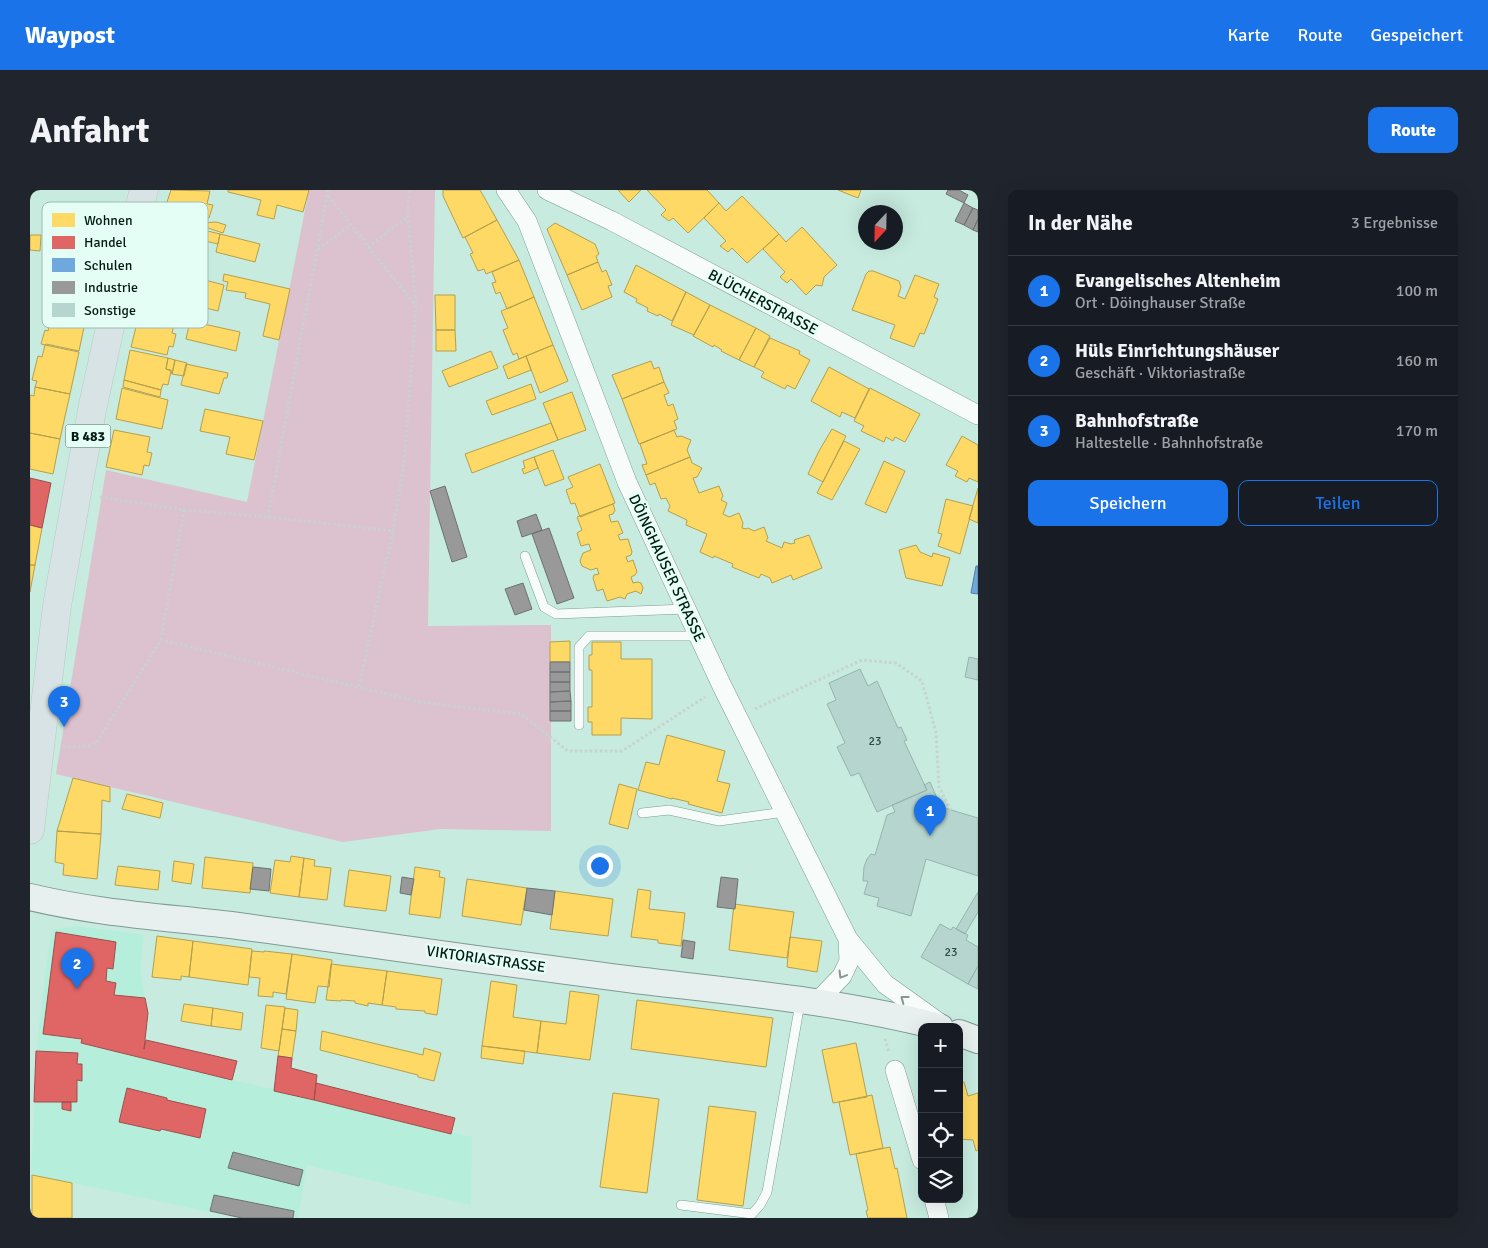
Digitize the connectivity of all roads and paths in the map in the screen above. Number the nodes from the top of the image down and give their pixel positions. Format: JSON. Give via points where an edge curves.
{"nodes":[{"id":1,"x":328,"y":190,"type":"edge"},
{"id":2,"x":410,"y":190,"type":"edge"},
{"id":3,"x":506,"y":190,"type":"edge"},
{"id":4,"x":546,"y":190,"type":"edge"},
{"id":5,"x":328,"y":196,"type":"junction"},
{"id":6,"x":408,"y":217,"type":"junction"},
{"id":7,"x":351,"y":225,"type":"junction"},
{"id":8,"x":368,"y":248,"type":"junction"},
{"id":9,"x":318,"y":249,"type":"junction"},
{"id":10,"x":416,"y":307,"type":"junction"},
{"id":11,"x":110,"y":328,"type":"edge"},
{"id":12,"x":978,"y":415,"type":"edge"},
{"id":13,"x":77,"y":493,"type":"junction"},
{"id":14,"x":184,"y":510,"type":"junction"},
{"id":15,"x":268,"y":517,"type":"junction"},
{"id":16,"x":393,"y":531,"type":"junction"},
{"id":17,"x":525,"y":556,"type":"dead end"},
{"id":18,"x":686,"y":609,"type":"junction"},
{"id":19,"x":699,"y":636,"type":"junction"},
{"id":20,"x":161,"y":640,"type":"junction"},
{"id":21,"x":359,"y":686,"type":"junction"},
{"id":22,"x":722,"y":686,"type":"junction"},
{"id":23,"x":738,"y":718,"type":"junction"},
{"id":24,"x":580,"y":725,"type":"dead end"},
{"id":25,"x":41,"y":748,"type":"junction"},
{"id":26,"x":951,"y":810,"type":"dead end"},
{"id":27,"x":785,"y":812,"type":"junction"},
{"id":28,"x":642,"y":813,"type":"dead end"},
{"id":29,"x":30,"y":830,"type":"edge"},
{"id":30,"x":30,"y":897,"type":"edge"},
{"id":31,"x":848,"y":939,"type":"junction"},
{"id":32,"x":809,"y":1001,"type":"junction"},
{"id":33,"x":923,"y":1023,"type":"edge"},
{"id":34,"x":939,"y":1023,"type":"edge"},
{"id":35,"x":963,"y":1034,"type":"edge"},
{"id":36,"x":978,"y":1040,"type":"edge"},
{"id":37,"x":895,"y":1070,"type":"dead end"},
{"id":38,"x":921,"y":1158,"type":"edge"},
{"id":39,"x":935,"y":1203,"type":"edge"},
{"id":40,"x":681,"y":1205,"type":"dead end"},
{"id":41,"x":939,"y":1218,"type":"edge"}],
"edges":[{"from":1,"to":5,"type":"path"},
{"from":2,"to":6,"type":"path"},
{"from":3,"to":18,"type":"street","name":"DÖINGHAUSER STRASSE","via":[[526,220],[627,482]]},
{"from":4,"to":12,"type":"street","name":"BLÜCHERSTRASSE"},
{"from":5,"to":7,"type":"path"},
{"from":5,"to":9,"type":"path"},
{"from":6,"to":8,"type":"path"},
{"from":6,"to":10,"type":"path"},
{"from":7,"to":8,"type":"path"},
{"from":7,"to":9,"type":"path"},
{"from":8,"to":10,"type":"path"},
{"from":9,"to":15,"type":"path"},
{"from":10,"to":16,"type":"path","via":[[404,464]]},
{"from":11,"to":13,"type":"main road","number":"B 483"},
{"from":13,"to":14,"type":"path"},
{"from":13,"to":25,"type":"main road","number":"B 483","via":[[57,606]]},
{"from":14,"to":15,"type":"path"},
{"from":14,"to":20,"type":"path"},
{"from":15,"to":16,"type":"path"},
{"from":16,"to":21,"type":"path"},
{"from":17,"to":18,"type":"lane","via":[[544,607],[556,614]]},
{"from":18,"to":19,"type":"street","name":"DÖINGHAUSER STRASSE"},
{"from":19,"to":22,"type":"street","name":"DÖINGHAUSER STRASSE"},
{"from":19,"to":24,"type":"lane","via":[[589,636],[579,647]]},
{"from":20,"to":21,"type":"path"},
{"from":20,"to":25,"type":"path","via":[[98,742],[89,746]]},
{"from":21,"to":22,"type":"path","via":[[420,702],[521,714],[568,752],[622,751]]},
{"from":22,"to":23,"type":"street","name":"DÖINGHAUSER STRASSE"},
{"from":23,"to":26,"type":"path","via":[[862,660],[896,663],[922,681],[936,733],[939,787]]},
{"from":23,"to":27,"type":"street","name":"DÖINGHAUSER STRASSE"},
{"from":25,"to":29,"type":"main road","number":"B 483"},
{"from":27,"to":28,"type":"lane","via":[[718,821],[669,810]]},
{"from":27,"to":31,"type":"street","name":"DÖINGHAUSER STRASSE"},
{"from":30,"to":32,"type":"main road","name":"VIKTORIASTRASSE","via":[[63,905]]},
{"from":31,"to":32,"type":"street","name":"DÖINGHAUSER STRASSE","one_way":true,"via":[[849,960],[842,976]]},
{"from":34,"to":31,"type":"street","name":"DÖINGHAUSER STRASSE","one_way":true,"via":[[885,984]]},
{"from":32,"to":33,"type":"main road","name":"VIKTORIASTRASSE"},
{"from":32,"to":40,"type":"lane","via":[[767,1192],[760,1205],[752,1214]]},
{"from":35,"to":36,"type":"main road"},
{"from":37,"to":38,"type":"street"},
{"from":39,"to":41,"type":"street"}]}
